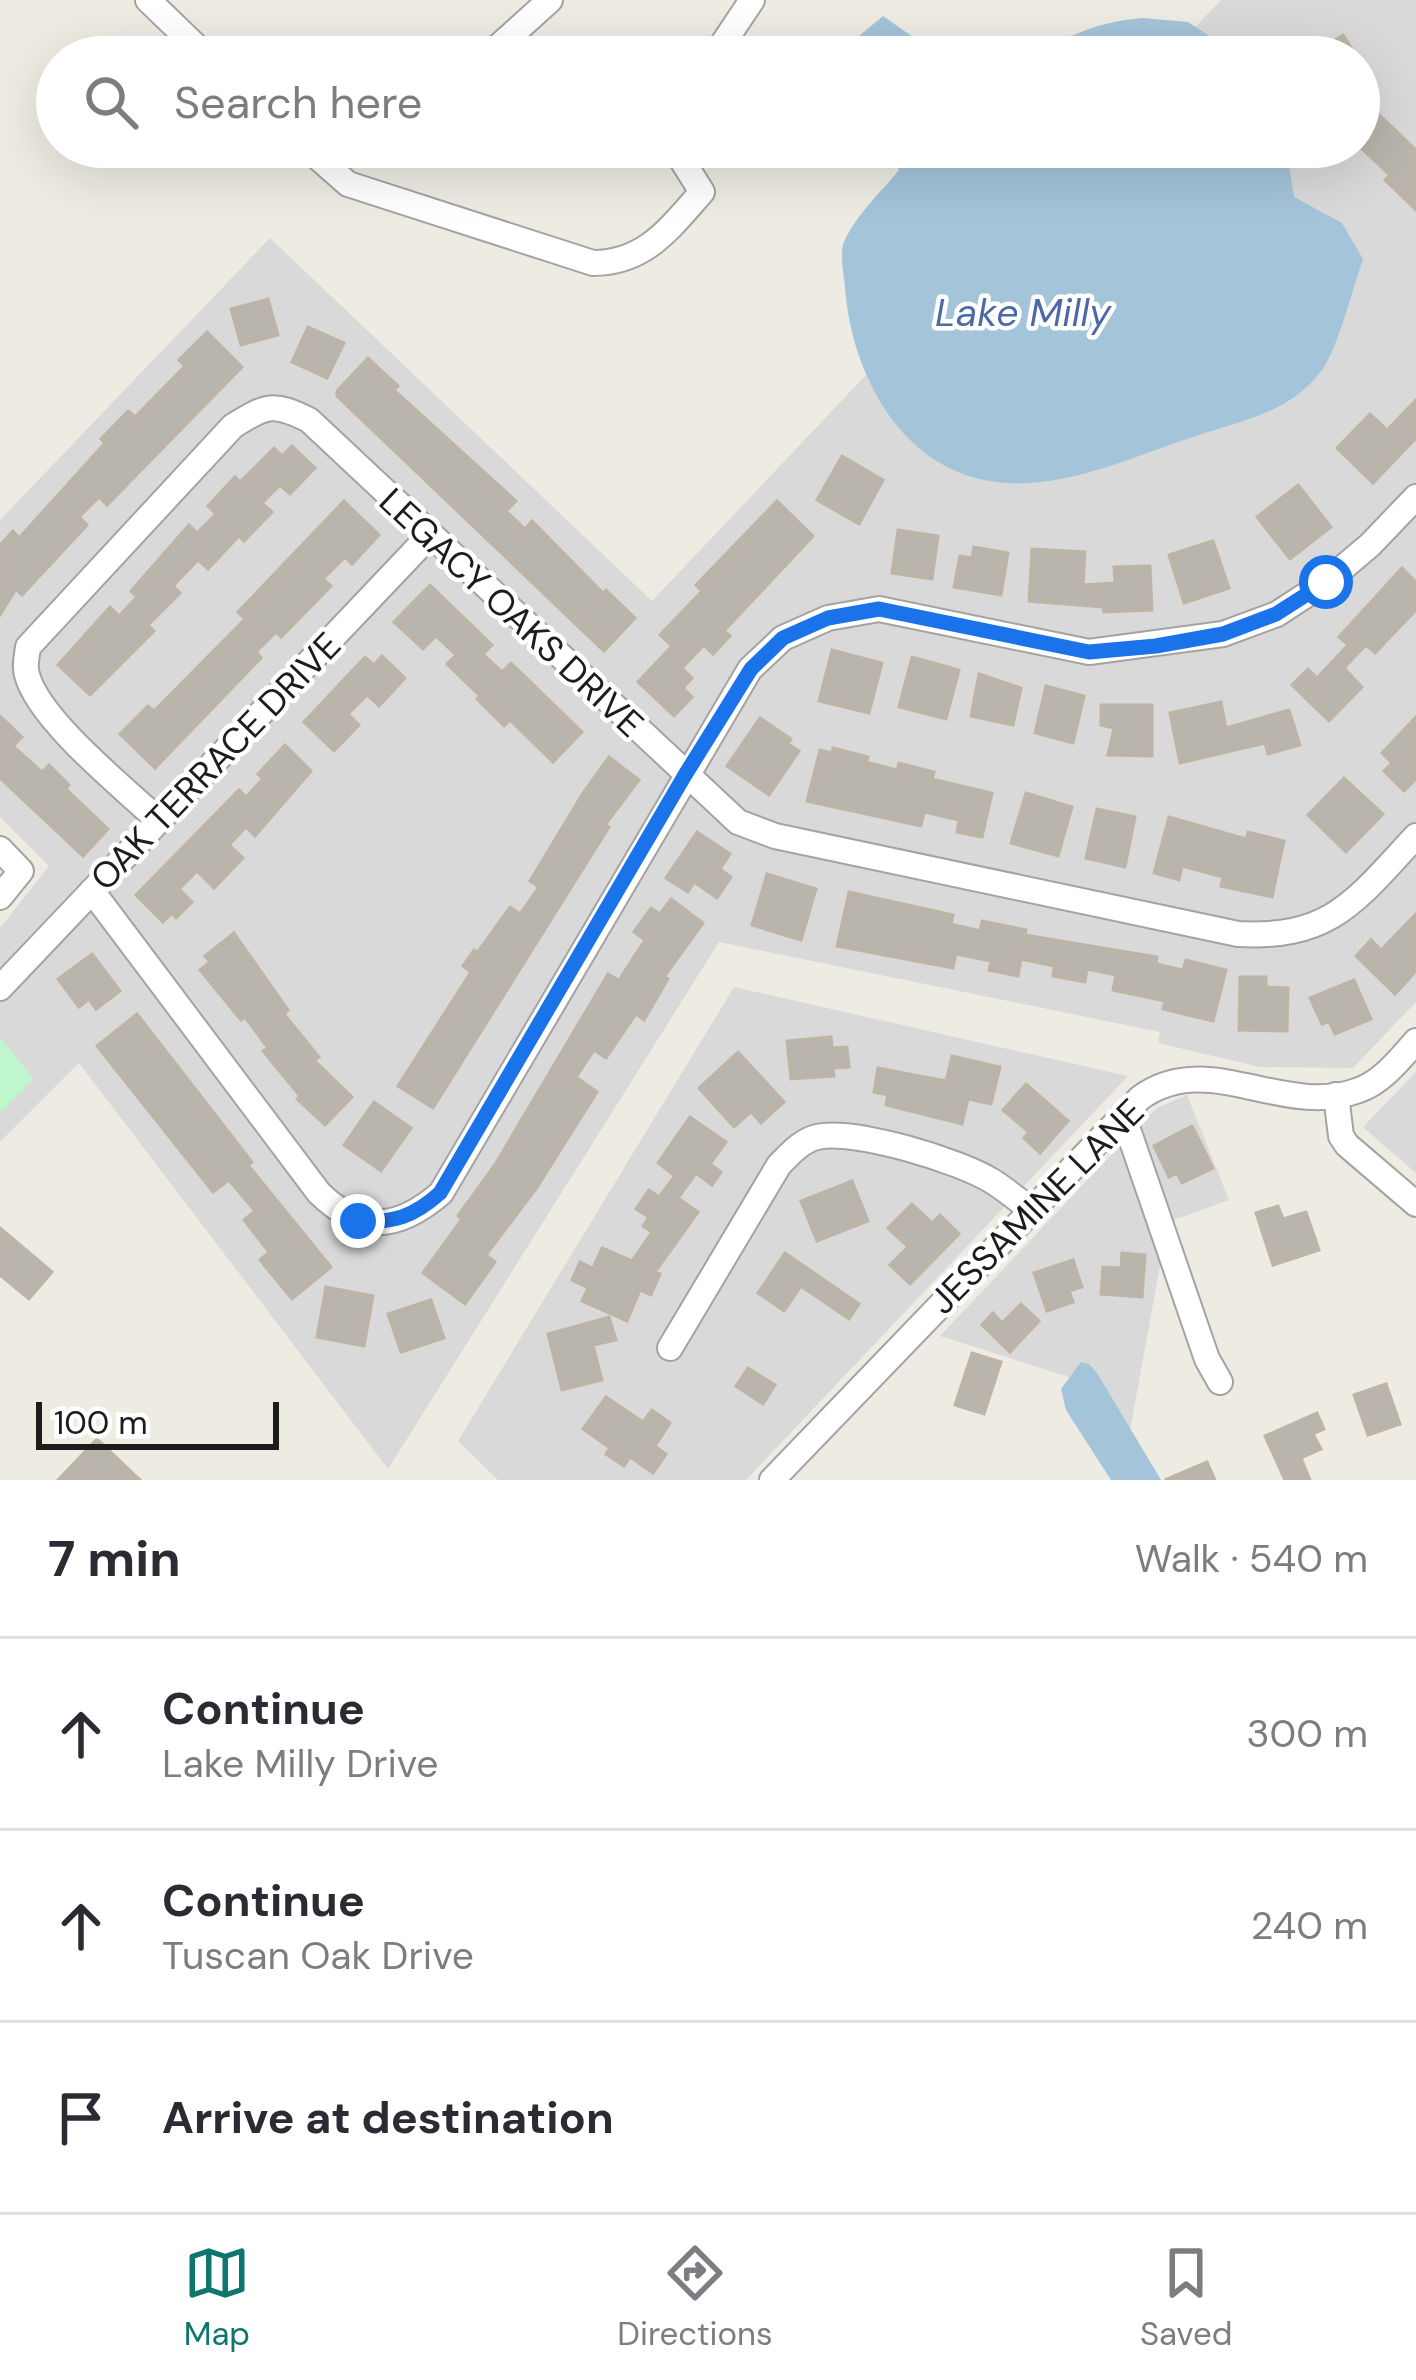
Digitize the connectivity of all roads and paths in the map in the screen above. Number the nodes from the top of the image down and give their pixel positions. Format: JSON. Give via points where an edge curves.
{"nodes":[{"id":1,"x":148,"y":0,"type":"edge"},
{"id":2,"x":550,"y":0,"type":"edge"},
{"id":3,"x":752,"y":0,"type":"edge"},
{"id":4,"x":185,"y":36,"type":"edge"},
{"id":5,"x":510,"y":36,"type":"edge"},
{"id":6,"x":728,"y":36,"type":"edge"},
{"id":7,"x":330,"y":168,"type":"edge"},
{"id":8,"x":687,"y":168,"type":"edge"},
{"id":9,"x":1416,"y":497,"type":"edge"},
{"id":10,"x":430,"y":535,"type":"junction"},
{"id":11,"x":685,"y":775,"type":"junction"},
{"id":12,"x":159,"y":821,"type":"junction"},
{"id":13,"x":1416,"y":836,"type":"edge"},
{"id":14,"x":0,"y":849,"type":"edge"},
{"id":15,"x":92,"y":891,"type":"junction"},
{"id":16,"x":0,"y":897,"type":"edge"},
{"id":17,"x":0,"y":988,"type":"edge"},
{"id":18,"x":1416,"y":1041,"type":"edge"},
{"id":19,"x":1336,"y":1096,"type":"junction"},
{"id":20,"x":1124,"y":1115,"type":"junction"},
{"id":21,"x":1416,"y":1204,"type":"edge"},
{"id":22,"x":1030,"y":1209,"type":"junction"},
{"id":23,"x":670,"y":1348,"type":"dead end"},
{"id":24,"x":1220,"y":1382,"type":"dead end"},
{"id":25,"x":772,"y":1480,"type":"edge"}],
"edges":[{"from":1,"to":4,"type":"street"},
{"from":2,"to":5,"type":"street"},
{"from":3,"to":6,"type":"street"},
{"from":7,"to":8,"type":"street","via":[[370,193],[616,263],[656,240],[702,192]]},
{"from":9,"to":11,"type":"street","via":[[1326,582],[1276,614],[1223,634],[1089,652],[879,609],[828,618],[783,638],[751,669]]},
{"from":10,"to":11,"type":"street","name":"LEGACY OAKS DRIVE"},
{"from":10,"to":12,"type":"street","name":"OAK TERRACE DRIVE"},
{"from":10,"to":12,"type":"street","name":"LEGACY OAKS DRIVE","via":[[309,420],[282,406],[233,426],[28,647],[25,671],[36,696]]},
{"from":11,"to":13,"type":"street","name":"LEGACY OAKS DRIVE","via":[[738,822],[775,836],[1238,934],[1276,936],[1328,920]]},
{"from":11,"to":15,"type":"street","via":[[440,1193],[415,1215],[386,1223],[358,1221],[319,1193]]},
{"from":12,"to":15,"type":"street","name":"OAK TERRACE DRIVE"},
{"from":14,"to":16,"type":"street","via":[[21,871]]},
{"from":15,"to":17,"type":"street","name":"OAK TERRACE DRIVE"},
{"from":18,"to":19,"type":"street","name":"JESSAMINE LANE","via":[[1362,1090]]},
{"from":19,"to":20,"type":"street","name":"JESSAMINE LANE","via":[[1290,1097],[1181,1078],[1161,1083]]},
{"from":19,"to":21,"type":"street","via":[[1346,1145]]},
{"from":20,"to":22,"type":"street","name":"JESSAMINE LANE"},
{"from":20,"to":24,"type":"street"},
{"from":22,"to":23,"type":"street","via":[[946,1160],[849,1136],[817,1137],[779,1165]]},
{"from":22,"to":25,"type":"street","name":"JESSAMINE LANE"}]}
